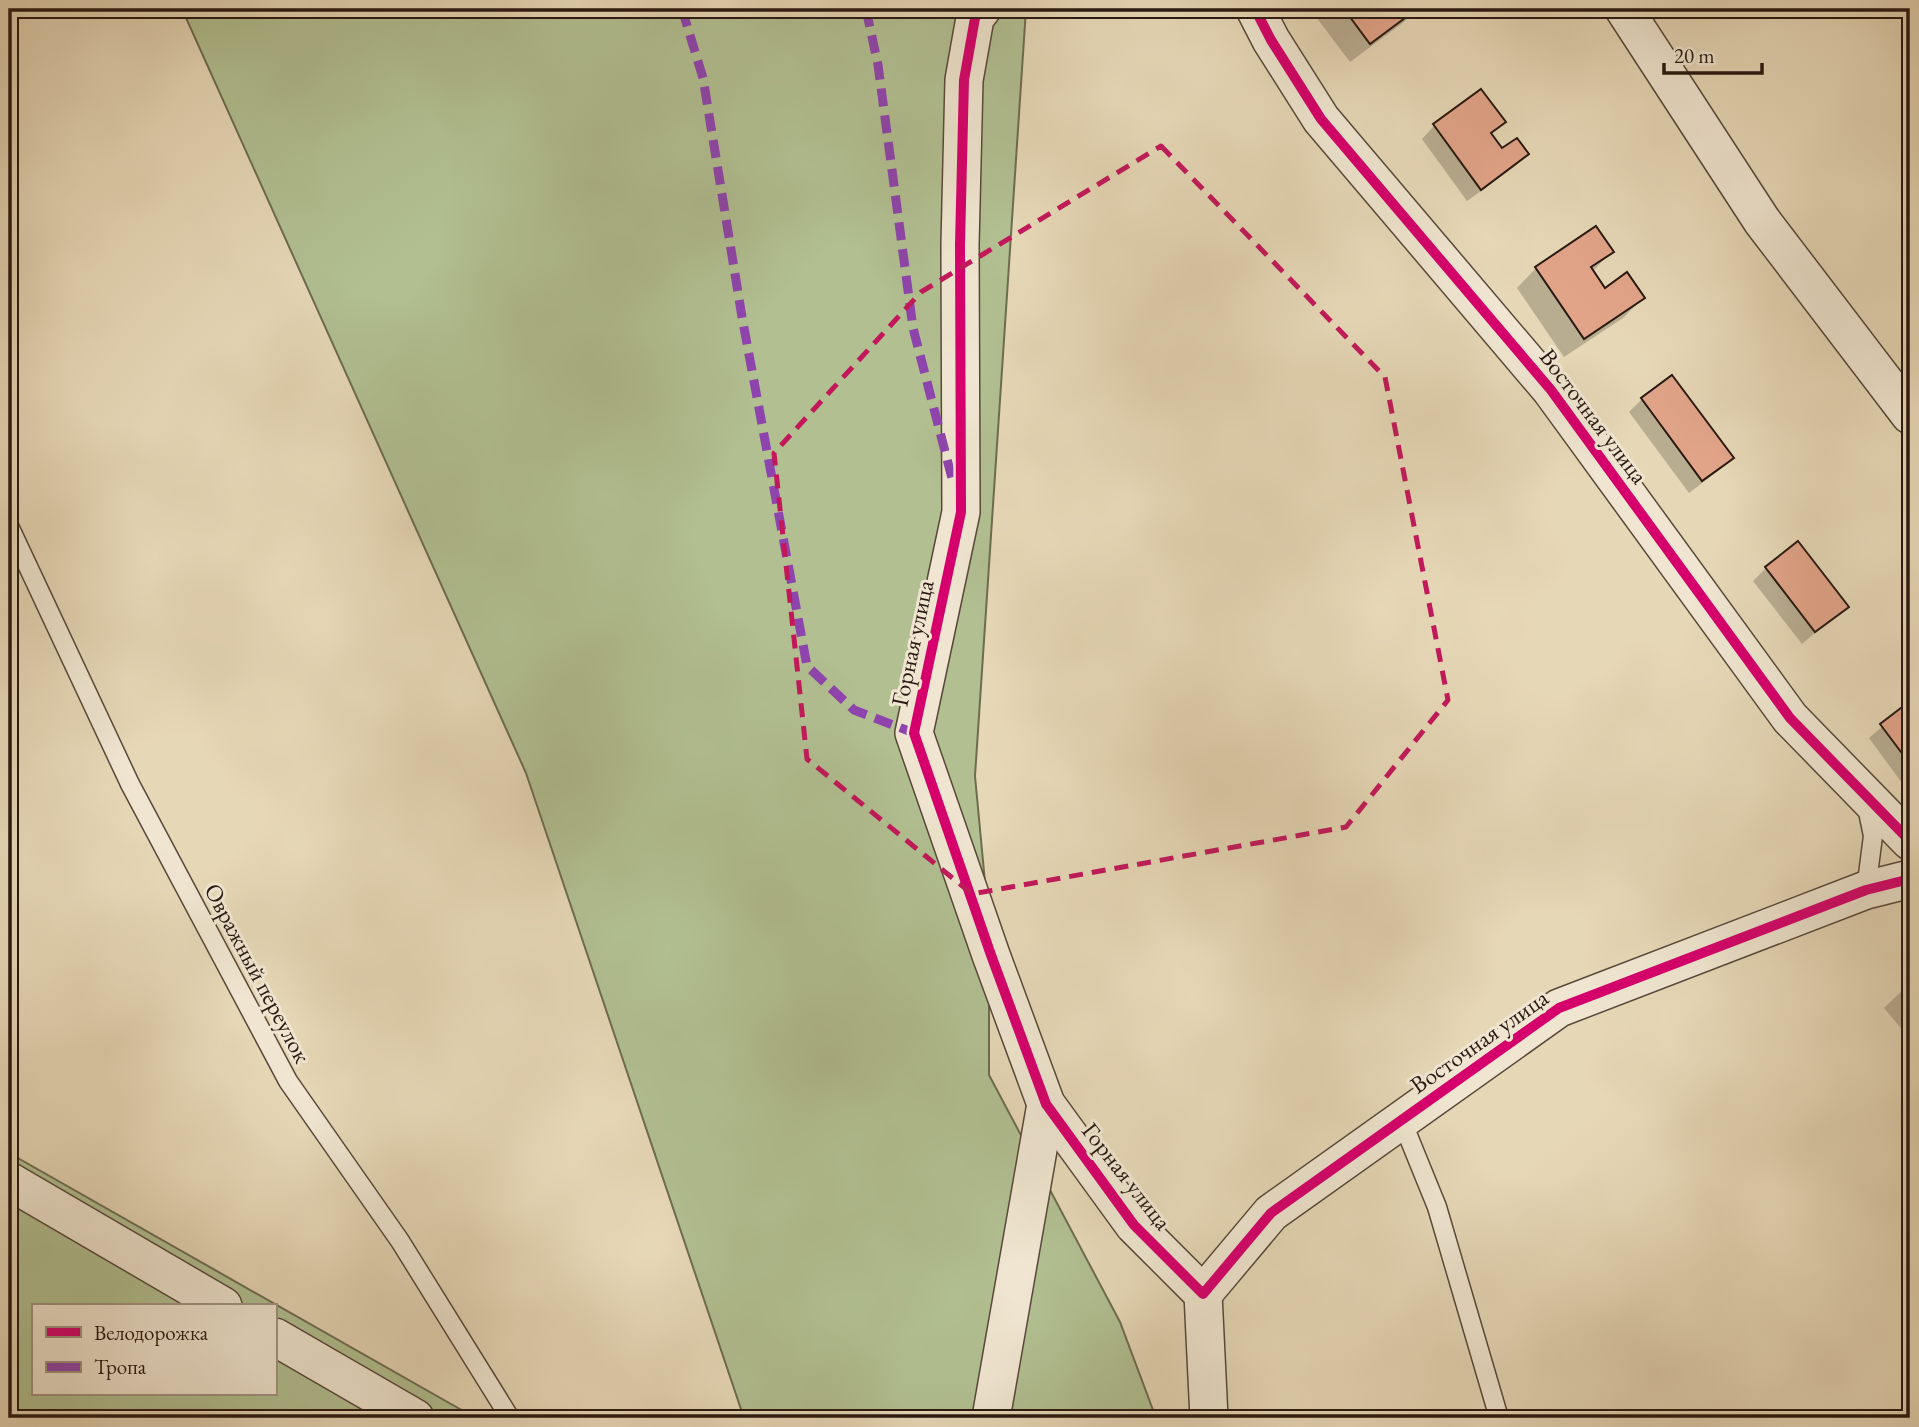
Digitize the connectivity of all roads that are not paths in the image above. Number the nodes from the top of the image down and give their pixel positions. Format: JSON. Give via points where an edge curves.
{"nodes":[{"id":1,"x":982,"y":9,"type":"edge"},
{"id":2,"x":1255,"y":9,"type":"edge"},
{"id":3,"x":1624,"y":9,"type":"edge"},
{"id":4,"x":1910,"y":415,"type":"edge"},
{"id":5,"x":9,"y":526,"type":"edge"},
{"id":6,"x":1864,"y":795,"type":"junction"},
{"id":7,"x":1910,"y":841,"type":"edge"},
{"id":8,"x":1910,"y":879,"type":"edge"},
{"id":9,"x":1866,"y":890,"type":"junction"},
{"id":10,"x":1046,"y":1104,"type":"junction"},
{"id":11,"x":1402,"y":1121,"type":"junction"},
{"id":12,"x":9,"y":1181,"type":"edge"},
{"id":13,"x":1203,"y":1294,"type":"junction"},
{"id":14,"x":220,"y":1304,"type":"edge"},
{"id":15,"x":276,"y":1338,"type":"edge"},
{"id":16,"x":415,"y":1418,"type":"edge"},
{"id":17,"x":510,"y":1418,"type":"edge"},
{"id":18,"x":991,"y":1418,"type":"edge"},
{"id":19,"x":1209,"y":1418,"type":"edge"},
{"id":20,"x":1499,"y":1418,"type":"edge"}],
"edges":[{"from":1,"to":10,"type":"street","name":"Горная улица","via":[[975,18],[964,80],[961,512],[914,733]]},
{"from":2,"to":6,"type":"street","name":"Восточная улица","via":[[1321,120],[1551,390],[1790,718]]},
{"from":3,"to":4,"type":"street","via":[[1762,221]]},
{"from":5,"to":17,"type":"lane","name":"Овражный переулок","via":[[130,785],[288,1081],[400,1241]]},
{"from":6,"to":7,"type":"street","name":"Восточная улица"},
{"from":6,"to":9,"type":"lane","via":[[1873,836]]},
{"from":8,"to":9,"type":"street","name":"Восточная улица"},
{"from":9,"to":11,"type":"street","name":"Восточная улица","via":[[1559,1008]]},
{"from":10,"to":13,"type":"street","name":"Горная улица","via":[[1134,1225]]},
{"from":10,"to":18,"type":"street"},
{"from":11,"to":13,"type":"street","name":"Восточная улица","via":[[1271,1213]]},
{"from":11,"to":20,"type":"lane","via":[[1437,1207]]},
{"from":12,"to":14,"type":"street"},
{"from":13,"to":19,"type":"street"},
{"from":15,"to":16,"type":"street"}]}
